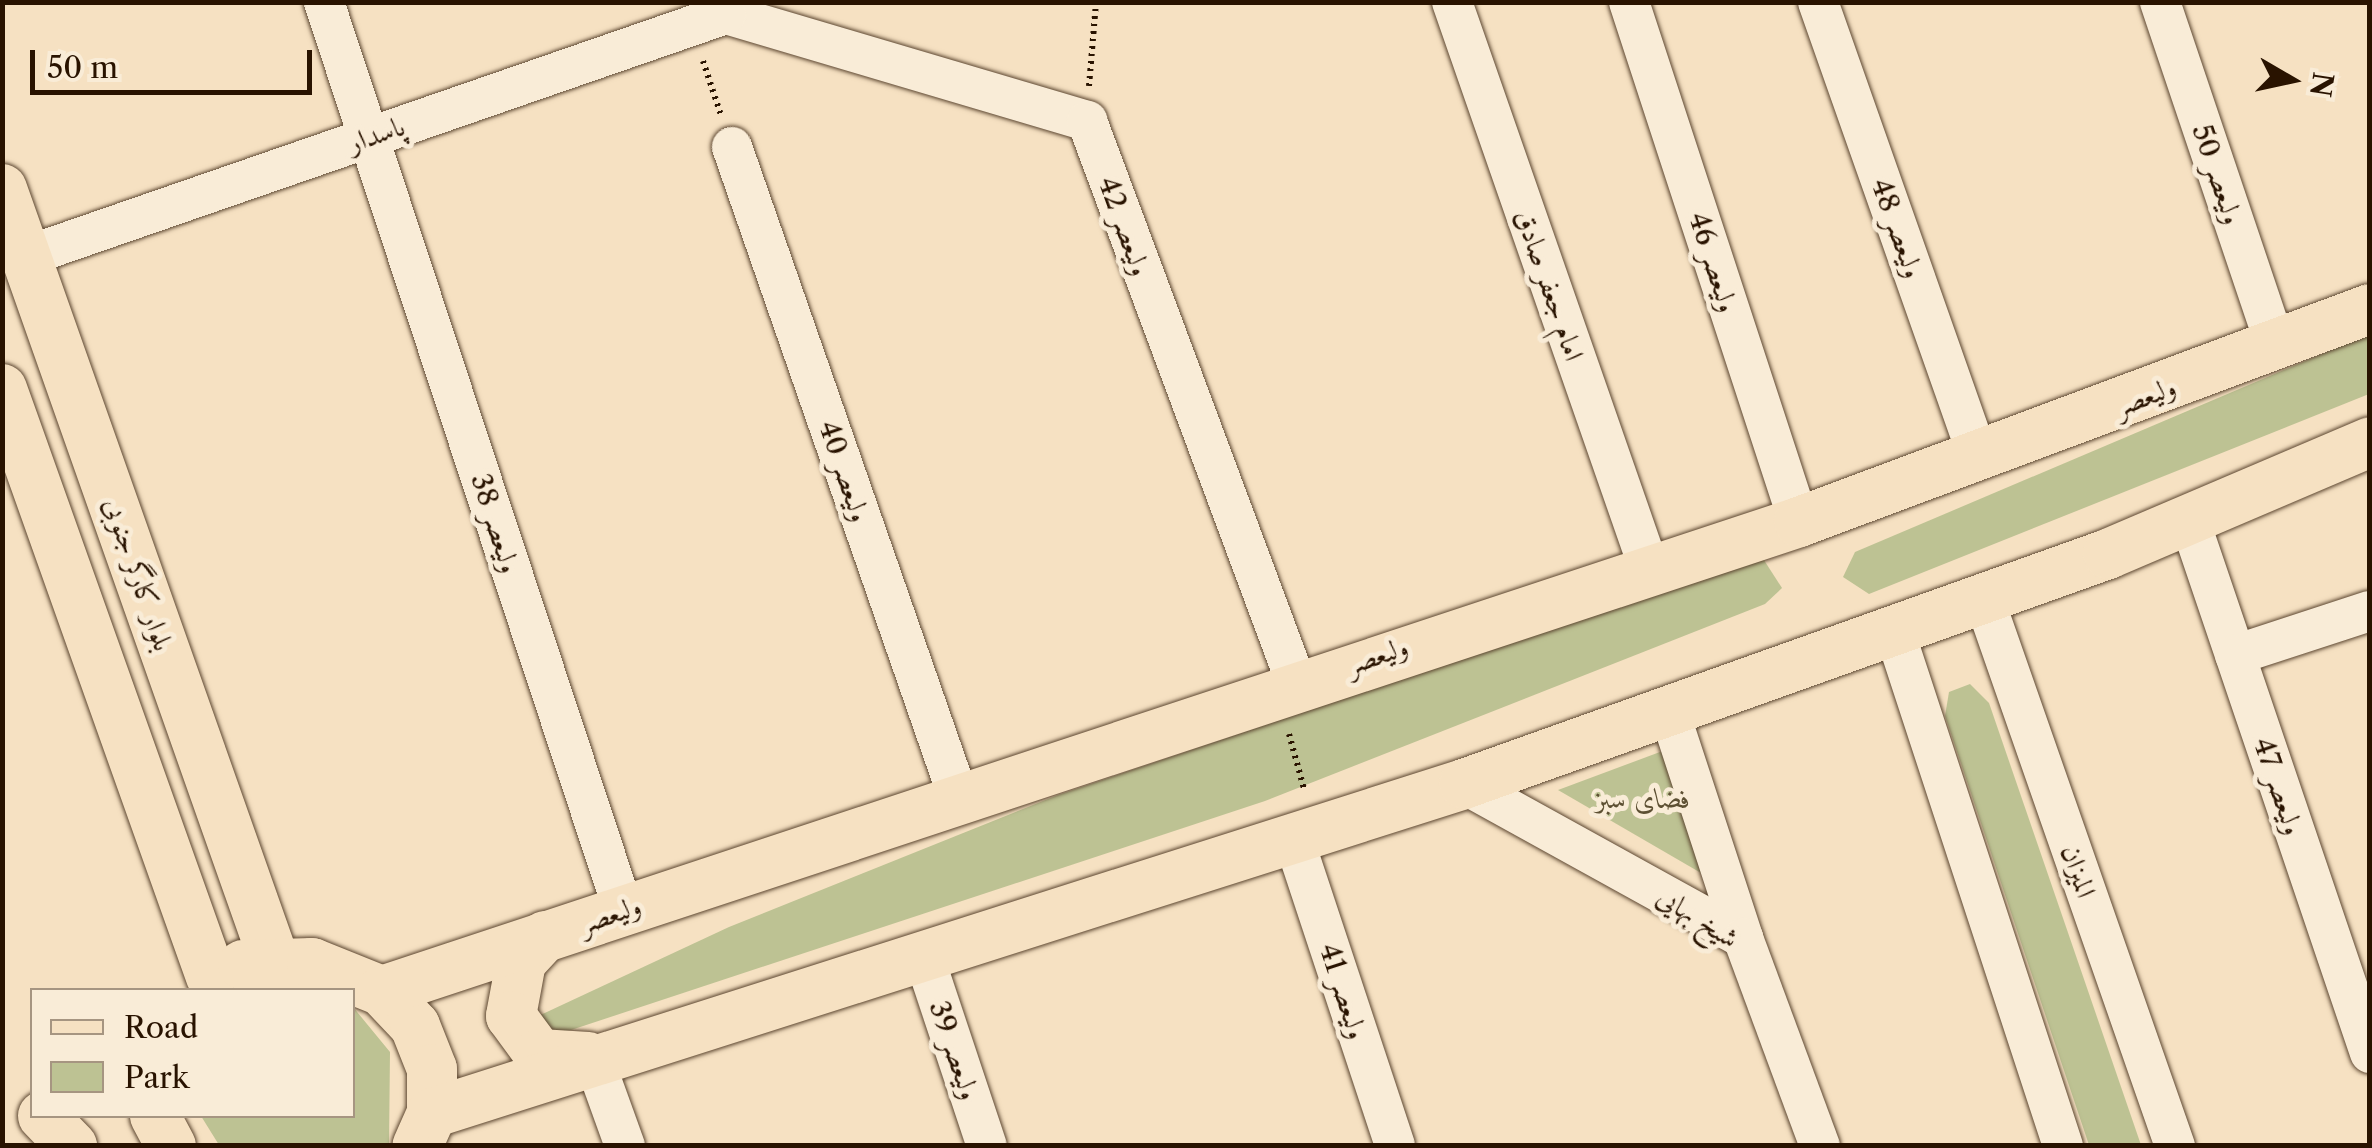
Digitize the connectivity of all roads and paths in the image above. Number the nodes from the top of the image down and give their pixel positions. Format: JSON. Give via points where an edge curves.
{"nodes":[{"id":1,"x":324,"y":2,"type":"edge"},
{"id":2,"x":1096,"y":2,"type":"edge"},
{"id":3,"x":1452,"y":2,"type":"edge"},
{"id":4,"x":1629,"y":2,"type":"edge"},
{"id":5,"x":1818,"y":2,"type":"edge"},
{"id":6,"x":2160,"y":2,"type":"edge"},
{"id":7,"x":713,"y":14,"type":"edge"},
{"id":8,"x":1086,"y":121,"type":"junction"},
{"id":9,"x":368,"y":136,"type":"junction"},
{"id":10,"x":732,"y":146,"type":"joint"},
{"id":11,"x":2,"y":189,"type":"edge"},
{"id":12,"x":27,"y":256,"type":"junction"},
{"id":13,"x":2370,"y":309,"type":"edge"},
{"id":14,"x":2276,"y":346,"type":"junction"},
{"id":15,"x":2,"y":388,"type":"edge"},
{"id":16,"x":2370,"y":442,"type":"edge"},
{"id":17,"x":1978,"y":454,"type":"junction"},
{"id":18,"x":2189,"y":519,"type":"junction"},
{"id":19,"x":1799,"y":522,"type":"junction"},
{"id":20,"x":1649,"y":568,"type":"junction"},
{"id":21,"x":1983,"y":596,"type":"junction"},
{"id":22,"x":2370,"y":611,"type":"edge"},
{"id":23,"x":1892,"y":626,"type":"junction"},
{"id":24,"x":2235,"y":655,"type":"junction"},
{"id":25,"x":1286,"y":686,"type":"junction"},
{"id":26,"x":1668,"y":708,"type":"junction"},
{"id":27,"x":1464,"y":784,"type":"junction"},
{"id":28,"x":958,"y":796,"type":"junction"},
{"id":29,"x":1304,"y":834,"type":"junction"},
{"id":30,"x":624,"y":910,"type":"junction"},
{"id":31,"x":545,"y":936,"type":"junction"},
{"id":32,"x":1743,"y":938,"type":"junction"},
{"id":33,"x":922,"y":954,"type":"junction"},
{"id":34,"x":274,"y":960,"type":"junction"},
{"id":35,"x":202,"y":984,"type":"edge"},
{"id":36,"x":382,"y":992,"type":"junction"},
{"id":37,"x":2370,"y":1053,"type":"edge"},
{"id":38,"x":592,"y":1057,"type":"junction"},
{"id":39,"x":40,"y":1118,"type":"edge"},
{"id":40,"x":157,"y":1118,"type":"edge"},
{"id":41,"x":424,"y":1129,"type":"edge"},
{"id":42,"x":72,"y":1146,"type":"edge"},
{"id":43,"x":171,"y":1146,"type":"edge"},
{"id":44,"x":625,"y":1146,"type":"edge"},
{"id":45,"x":987,"y":1146,"type":"edge"},
{"id":46,"x":1394,"y":1146,"type":"edge"},
{"id":47,"x":1820,"y":1146,"type":"edge"},
{"id":48,"x":2063,"y":1146,"type":"edge"},
{"id":49,"x":2175,"y":1146,"type":"edge"}],
"edges":[{"from":1,"to":9,"type":"street","name":"ولیعصر 38"},
{"from":2,"to":8,"type":"path"},
{"from":3,"to":20,"type":"street","name":"امام جعفر صادق"},
{"from":4,"to":19,"type":"street","name":"ولیعصر 46"},
{"from":5,"to":17,"type":"street","name":"ولیعصر 48"},
{"from":6,"to":14,"type":"street","name":"ولیعصر 50"},
{"from":7,"to":8,"type":"street"},
{"from":7,"to":9,"type":"street","name":"پاسدار"},
{"from":7,"to":10,"type":"path"},
{"from":8,"to":25,"type":"street","name":"ولیعصر 42"},
{"from":9,"to":12,"type":"street","name":"پاسدار"},
{"from":9,"to":30,"type":"street","name":"ولیعصر 38"},
{"from":10,"to":28,"type":"street","name":"ولیعصر 40"},
{"from":11,"to":12,"type":"main road","name":"بلوار کارگر جنوبی"},
{"from":12,"to":34,"type":"main road","name":"بلوار کارگر جنوبی"},
{"from":13,"to":14,"type":"main road","name":"ولیعصر"},
{"from":14,"to":17,"type":"main road","name":"ولیعصر"},
{"from":15,"to":35,"type":"main road"},
{"from":16,"to":18,"type":"main road"},
{"from":17,"to":19,"type":"main road","name":"ولیعصر"},
{"from":18,"to":21,"type":"main road"},
{"from":18,"to":24,"type":"street","name":"ولیعصر 47"},
{"from":19,"to":20,"type":"main road","name":"ولیعصر"},
{"from":20,"to":25,"type":"main road","name":"ولیعصر"},
{"from":21,"to":23,"type":"main road"},
{"from":21,"to":49,"type":"street","name":"المیزان"},
{"from":22,"to":24,"type":"street"},
{"from":23,"to":26,"type":"main road"},
{"from":23,"to":48,"type":"street"},
{"from":24,"to":37,"type":"street","name":"ولیعصر 47"},
{"from":25,"to":28,"type":"main road","name":"ولیعصر"},
{"from":25,"to":29,"type":"path"},
{"from":26,"to":27,"type":"main road"},
{"from":26,"to":32,"type":"street"},
{"from":27,"to":29,"type":"main road"},
{"from":27,"to":32,"type":"street","name":"شیخ بهایی"},
{"from":28,"to":30,"type":"main road","name":"ولیعصر"},
{"from":29,"to":33,"type":"main road"},
{"from":29,"to":46,"type":"street","name":"ولیعصر 41"},
{"from":30,"to":31,"type":"main road","name":"ولیعصر"},
{"from":31,"to":36,"type":"main road","name":"ولیعصر"},
{"from":31,"to":38,"type":"main road","via":[[521,962],[510,1016],[538,1054]]},
{"from":32,"to":47,"type":"street","name":"شیخ بهایی"},
{"from":33,"to":38,"type":"main road"},
{"from":33,"to":45,"type":"street","name":"ولیعصر 39"},
{"from":34,"to":35,"type":"main road"},
{"from":34,"to":36,"type":"main road","via":[[348,973]]},
{"from":36,"to":41,"type":"main road","via":[[415,1026],[432,1069]]},
{"from":38,"to":41,"type":"main road"},
{"from":38,"to":44,"type":"street"},
{"from":39,"to":42,"type":"main road"},
{"from":40,"to":43,"type":"main road"}]}
